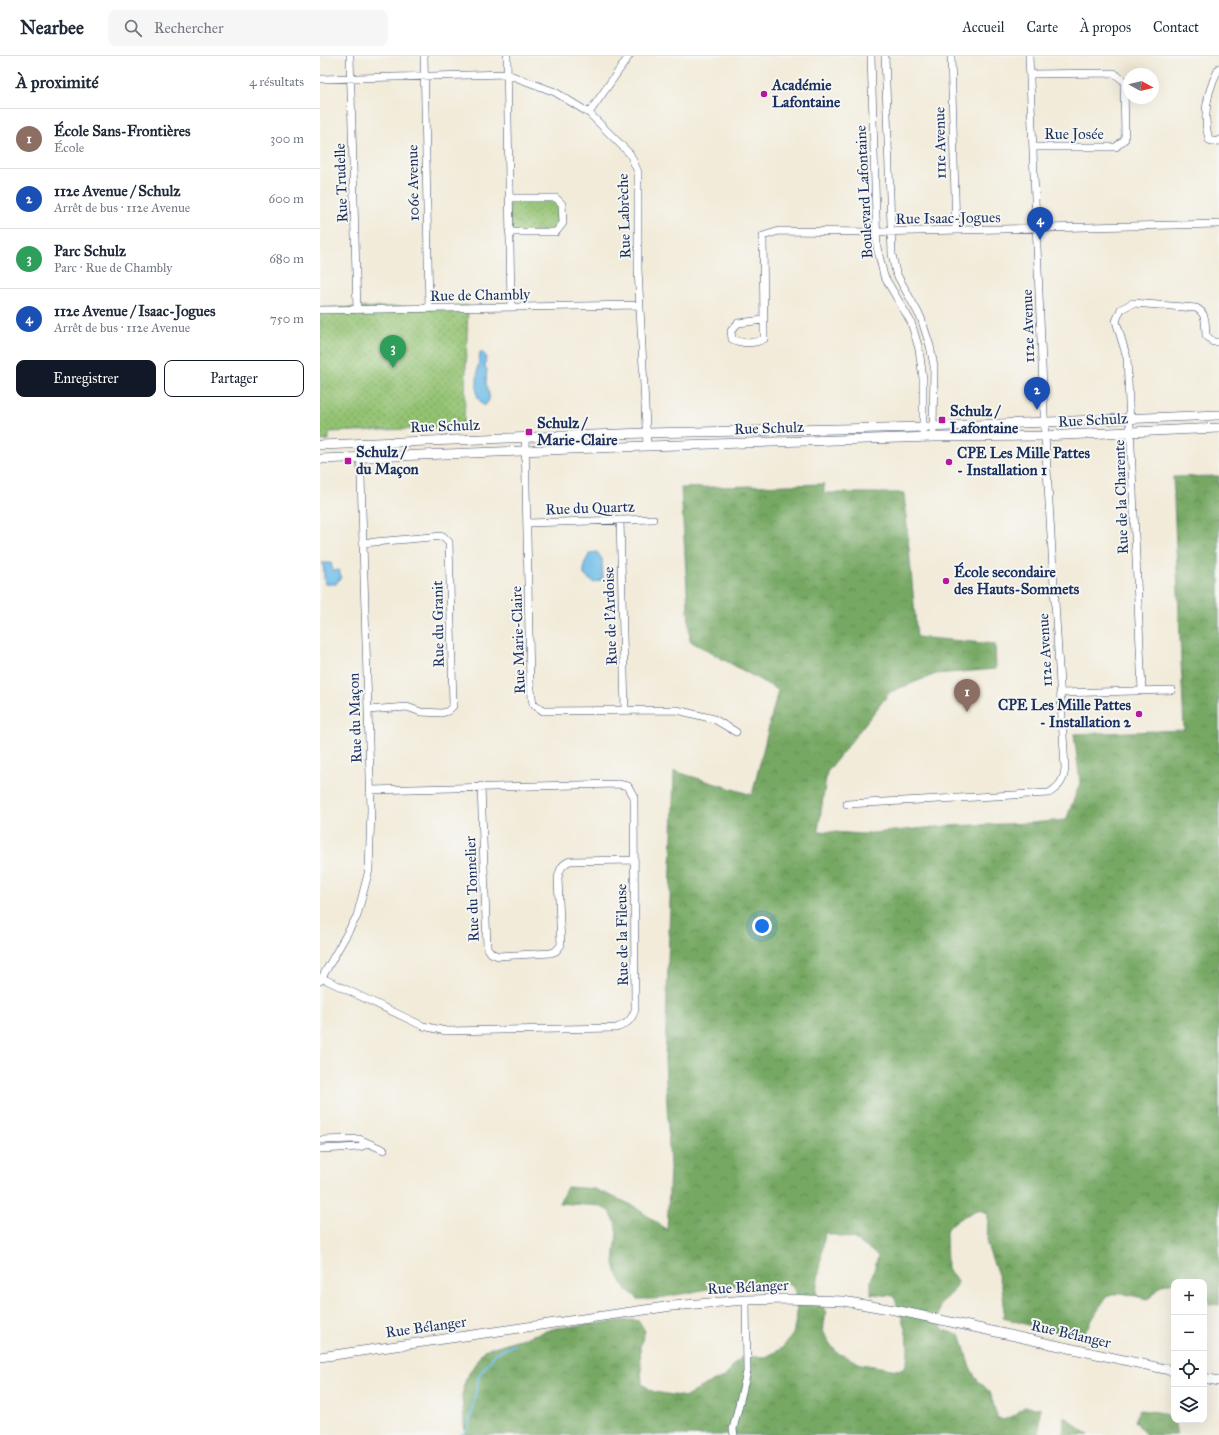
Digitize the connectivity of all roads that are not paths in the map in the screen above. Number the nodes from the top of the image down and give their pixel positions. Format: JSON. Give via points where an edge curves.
{"nodes":[{"id":1,"x":350,"y":56,"type":"edge"},
{"id":2,"x":424,"y":56,"type":"edge"},
{"id":3,"x":507,"y":56,"type":"edge"},
{"id":4,"x":629,"y":56,"type":"edge"},
{"id":5,"x":871,"y":56,"type":"edge"},
{"id":6,"x":885,"y":56,"type":"edge"},
{"id":7,"x":951,"y":56,"type":"edge"},
{"id":8,"x":1029,"y":56,"type":"edge"},
{"id":9,"x":1219,"y":68,"type":"edge"},
{"id":10,"x":508,"y":74,"type":"junction"},
{"id":11,"x":1030,"y":74,"type":"junction"},
{"id":12,"x":424,"y":76,"type":"junction"},
{"id":13,"x":351,"y":78,"type":"junction"},
{"id":14,"x":320,"y":79,"type":"edge"},
{"id":15,"x":589,"y":112,"type":"junction"},
{"id":16,"x":1219,"y":140,"type":"edge"},
{"id":17,"x":1033,"y":147,"type":"junction"},
{"id":18,"x":509,"y":198,"type":"junction"},
{"id":19,"x":1219,"y":224,"type":"edge"},
{"id":20,"x":1037,"y":229,"type":"junction"},
{"id":21,"x":956,"y":230,"type":"junction"},
{"id":22,"x":509,"y":232,"type":"junction"},
{"id":23,"x":876,"y":232,"type":"junction"},
{"id":24,"x":890,"y":232,"type":"junction"},
{"id":25,"x":640,"y":305,"type":"junction"},
{"id":26,"x":511,"y":307,"type":"junction"},
{"id":27,"x":429,"y":308,"type":"junction"},
{"id":28,"x":320,"y":310,"type":"edge"},
{"id":29,"x":357,"y":310,"type":"junction"},
{"id":30,"x":764,"y":320,"type":"junction"},
{"id":31,"x":1219,"y":342,"type":"edge"},
{"id":32,"x":1219,"y":415,"type":"edge"},
{"id":33,"x":1131,"y":418,"type":"junction"},
{"id":34,"x":1045,"y":423,"type":"junction"},
{"id":35,"x":991,"y":424,"type":"junction"},
{"id":36,"x":923,"y":427,"type":"junction"},
{"id":37,"x":933,"y":427,"type":"junction"},
{"id":38,"x":1219,"y":428,"type":"edge"},
{"id":39,"x":1132,"y":432,"type":"junction"},
{"id":40,"x":646,"y":433,"type":"junction"},
{"id":41,"x":1045,"y":436,"type":"junction"},
{"id":42,"x":525,"y":437,"type":"junction"},
{"id":43,"x":933,"y":437,"type":"junction"},
{"id":44,"x":991,"y":437,"type":"junction"},
{"id":45,"x":923,"y":438,"type":"junction"},
{"id":46,"x":433,"y":440,"type":"junction"},
{"id":47,"x":360,"y":442,"type":"junction"},
{"id":48,"x":320,"y":445,"type":"edge"},
{"id":49,"x":647,"y":446,"type":"junction"},
{"id":50,"x":526,"y":450,"type":"junction"},
{"id":51,"x":433,"y":454,"type":"junction"},
{"id":52,"x":361,"y":457,"type":"junction"},
{"id":53,"x":320,"y":458,"type":"edge"},
{"id":54,"x":653,"y":519,"type":"dead end"},
{"id":55,"x":620,"y":520,"type":"junction"},
{"id":56,"x":528,"y":523,"type":"junction"},
{"id":57,"x":363,"y":543,"type":"junction"},
{"id":58,"x":1172,"y":690,"type":"dead end"},
{"id":59,"x":1142,"y":691,"type":"junction"},
{"id":60,"x":1060,"y":693,"type":"junction"},
{"id":61,"x":368,"y":710,"type":"junction"},
{"id":62,"x":625,"y":710,"type":"junction"},
{"id":63,"x":736,"y":732,"type":"dead end"},
{"id":64,"x":482,"y":786,"type":"junction"},
{"id":65,"x":370,"y":790,"type":"junction"},
{"id":66,"x":847,"y":804,"type":"dead end"},
{"id":67,"x":634,"y":860,"type":"junction"},
{"id":68,"x":321,"y":980,"type":"edge"},
{"id":69,"x":320,"y":1140,"type":"edge"},
{"id":70,"x":367,"y":1144,"type":"junction"},
{"id":71,"x":320,"y":1149,"type":"edge"},
{"id":72,"x":384,"y":1150,"type":"dead end"},
{"id":73,"x":746,"y":1300,"type":"junction"},
{"id":74,"x":320,"y":1357,"type":"edge"},
{"id":75,"x":1171,"y":1371,"type":"edge"},
{"id":76,"x":1207,"y":1379,"type":"edge"},
{"id":77,"x":1219,"y":1382,"type":"edge"},
{"id":78,"x":734,"y":1435,"type":"edge"}],
"edges":[{"from":1,"to":13,"type":"street","name":"Rue Trudelle"},
{"from":2,"to":12,"type":"street","name":"106e Avenue"},
{"from":3,"to":10,"type":"street"},
{"from":4,"to":15,"type":"street"},
{"from":5,"to":23,"type":"street","name":"Boulevard Lafontaine"},
{"from":6,"to":24,"type":"street","name":"Boulevard Lafontaine"},
{"from":7,"to":21,"type":"street","name":"111e Avenue"},
{"from":8,"to":11,"type":"street","name":"112e Avenue"},
{"from":9,"to":16,"type":"street","via":[[1210,85],[1205,126],[1209,140]]},
{"from":10,"to":12,"type":"street","name":"Rue Labrèche"},
{"from":10,"to":15,"type":"street","name":"Rue Labrèche","via":[[555,92]]},
{"from":10,"to":18,"type":"street"},
{"from":11,"to":17,"type":"street","name":"112e Avenue"},
{"from":11,"to":17,"type":"street","name":"Rue Josée","via":[[1114,73],[1124,81],[1124,139],[1116,147]]},
{"from":12,"to":13,"type":"street","name":"Rue Labrèche"},
{"from":12,"to":27,"type":"street","name":"106e Avenue"},
{"from":13,"to":14,"type":"street","name":"Rue Labrèche"},
{"from":13,"to":29,"type":"street","name":"Rue Trudelle"},
{"from":15,"to":25,"type":"street","name":"Rue Labrèche","via":[[630,154],[638,172]]},
{"from":17,"to":20,"type":"street","name":"112e Avenue"},
{"from":18,"to":22,"type":"street"},
{"from":18,"to":22,"type":"street","via":[[556,198],[562,204],[563,223],[556,232]]},
{"from":19,"to":20,"type":"street","name":"Rue Isaac-Jogues"},
{"from":20,"to":21,"type":"street","name":"Rue Isaac-Jogues"},
{"from":20,"to":34,"type":"street","name":"112e Avenue"},
{"from":21,"to":24,"type":"street","name":"Rue Isaac-Jogues"},
{"from":22,"to":26,"type":"street"},
{"from":23,"to":24,"type":"street","name":"Rue Isaac-Jogues"},
{"from":23,"to":30,"type":"street","name":"Rue Isaac-Jogues","via":[[779,231],[763,236]]},
{"from":23,"to":36,"type":"street","name":"Boulevard Lafontaine","via":[[884,276],[911,322],[919,349],[923,379]]},
{"from":24,"to":37,"type":"street","name":"Boulevard Lafontaine","via":[[896,273],[921,318],[930,346],[934,366]]},
{"from":25,"to":26,"type":"street","name":"Rue de Chambly"},
{"from":25,"to":40,"type":"street","name":"Rue Labrèche"},
{"from":26,"to":27,"type":"street","name":"Rue de Chambly"},
{"from":27,"to":29,"type":"street","name":"Rue de Chambly"},
{"from":28,"to":29,"type":"street","name":"Rue de Chambly"},
{"from":30,"to":30,"type":"street","name":"Rue Isaac-Jogues","via":[[764,339],[740,343],[732,339],[732,331],[738,323]]},
{"from":31,"to":33,"type":"street","name":"Rue de la Charente","via":[[1213,342],[1206,335],[1205,317],[1202,311],[1196,308],[1134,303],[1121,309],[1116,321],[1127,358]]},
{"from":32,"to":33,"type":"street","name":"Rue Schulz"},
{"from":33,"to":34,"type":"street","name":"Rue Schulz"},
{"from":33,"to":39,"type":"street","name":"Rue de la Charente"},
{"from":34,"to":35,"type":"street","name":"Rue Schulz"},
{"from":34,"to":41,"type":"street","name":"112e Avenue"},
{"from":35,"to":37,"type":"street","name":"Rue Schulz"},
{"from":35,"to":44,"type":"street"},
{"from":36,"to":37,"type":"street","name":"Rue Schulz"},
{"from":36,"to":40,"type":"street","name":"Rue Schulz"},
{"from":36,"to":45,"type":"street","name":"Boulevard Lafontaine"},
{"from":37,"to":43,"type":"street","name":"Boulevard Lafontaine"},
{"from":38,"to":39,"type":"street","name":"Rue Schulz"},
{"from":39,"to":41,"type":"street","name":"Rue Schulz"},
{"from":39,"to":59,"type":"street","name":"Rue de la Charente"},
{"from":40,"to":42,"type":"street","name":"Rue Schulz"},
{"from":40,"to":49,"type":"street","name":"Rue Labrèche"},
{"from":41,"to":44,"type":"street","name":"Rue Schulz"},
{"from":41,"to":60,"type":"street","name":"112e Avenue"},
{"from":42,"to":46,"type":"street","name":"Rue Schulz"},
{"from":42,"to":50,"type":"street","name":"Rue Marie-Claire"},
{"from":43,"to":44,"type":"street","name":"Rue Schulz"},
{"from":43,"to":45,"type":"street","name":"Rue Schulz"},
{"from":45,"to":49,"type":"street","name":"Rue Schulz"},
{"from":46,"to":47,"type":"street","name":"Rue Schulz"},
{"from":46,"to":51,"type":"street"},
{"from":47,"to":48,"type":"street","name":"Rue Schulz"},
{"from":47,"to":52,"type":"street","name":"Rue du Maçon"},
{"from":49,"to":50,"type":"street","name":"Rue Schulz"},
{"from":50,"to":51,"type":"street","name":"Rue Schulz"},
{"from":50,"to":56,"type":"street","name":"Rue Marie-Claire"},
{"from":51,"to":52,"type":"street","name":"Rue Schulz"},
{"from":52,"to":53,"type":"street","name":"Rue Schulz"},
{"from":52,"to":57,"type":"street","name":"Rue du Maçon"},
{"from":54,"to":55,"type":"street","name":"Rue du Quartz"},
{"from":55,"to":56,"type":"street","name":"Rue du Quartz"},
{"from":55,"to":62,"type":"street","name":"Rue de l'Ardoise"},
{"from":56,"to":62,"type":"street","name":"Rue Marie-Claire","via":[[530,682],[533,704],[543,711]]},
{"from":57,"to":61,"type":"street","name":"Rue du Maçon"},
{"from":57,"to":61,"type":"street","name":"Rue du Granit","via":[[432,536],[443,536],[449,542],[453,706],[442,713],[421,712],[407,706]]},
{"from":58,"to":59,"type":"street"},
{"from":59,"to":60,"type":"street"},
{"from":60,"to":66,"type":"street","name":"112e Avenue","via":[[1064,778],[1050,793]]},
{"from":61,"to":65,"type":"street","name":"Rue du Maçon"},
{"from":62,"to":63,"type":"street","name":"Rue Marie-Claire","via":[[677,710],[695,713],[714,719]]},
{"from":64,"to":65,"type":"street","name":"Rue de la Fileuse"},
{"from":64,"to":67,"type":"street","name":"Rue de la Fileuse","via":[[628,786],[634,797]]},
{"from":64,"to":67,"type":"street","name":"Rue du Tonnelier","via":[[486,947],[490,953],[498,956],[556,951],[560,945],[558,878],[564,863]]},
{"from":65,"to":68,"type":"street","name":"Rue du Maçon","via":[[369,870],[357,916]]},
{"from":67,"to":68,"type":"street","name":"Rue de la Fileuse","via":[[635,1010],[626,1025],[616,1028],[446,1031],[423,1026]]},
{"from":69,"to":70,"type":"street","via":[[352,1139]]},
{"from":70,"to":71,"type":"street","via":[[360,1147]]},
{"from":70,"to":72,"type":"street"},
{"from":73,"to":74,"type":"street","name":"Rue Bélanger","via":[[672,1306]]},
{"from":73,"to":75,"type":"street","name":"Rue Bélanger","via":[[843,1301],[886,1308]]},
{"from":73,"to":78,"type":"street","via":[[747,1372],[733,1428]]},
{"from":76,"to":77,"type":"street"}]}
